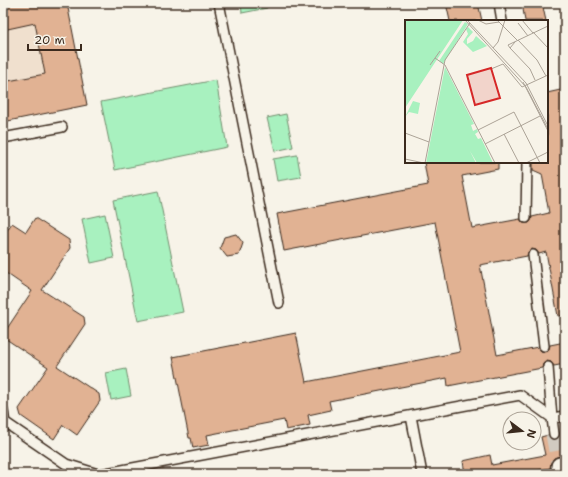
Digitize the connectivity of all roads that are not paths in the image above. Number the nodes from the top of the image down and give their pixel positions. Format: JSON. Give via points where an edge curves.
{"nodes":[{"id":1,"x":219,"y":3,"type":"edge"},
{"id":2,"x":499,"y":3,"type":"edge"},
{"id":3,"x":502,"y":20,"type":"edge"},
{"id":4,"x":62,"y":127,"type":"dead end"},
{"id":5,"x":3,"y":138,"type":"edge"},
{"id":6,"x":527,"y":163,"type":"edge"},
{"id":7,"x":526,"y":218,"type":"dead end"},
{"id":8,"x":533,"y":255,"type":"dead end"},
{"id":9,"x":279,"y":303,"type":"dead end"},
{"id":10,"x":544,"y":346,"type":"dead end"},
{"id":11,"x":548,"y":367,"type":"dead end"},
{"id":12,"x":3,"y":411,"type":"edge"},
{"id":13,"x":411,"y":416,"type":"junction"},
{"id":14,"x":565,"y":416,"type":"edge"},
{"id":15,"x":552,"y":418,"type":"junction"},
{"id":16,"x":4,"y":422,"type":"edge"},
{"id":17,"x":554,"y":434,"type":"tunnel mouth"},
{"id":18,"x":99,"y":474,"type":"edge"},
{"id":19,"x":422,"y":474,"type":"edge"}],
"edges":[{"from":1,"to":9,"type":"lane"},
{"from":2,"to":3,"type":"lane"},
{"from":4,"to":5,"type":"lane"},
{"from":6,"to":7,"type":"lane"},
{"from":8,"to":10,"type":"lane"},
{"from":11,"to":15,"type":"lane"},
{"from":12,"to":16,"type":"lane"},
{"from":13,"to":15,"type":"lane","via":[[520,396]]},
{"from":13,"to":18,"type":"lane"},
{"from":13,"to":19,"type":"lane"},
{"from":14,"to":15,"type":"lane"},
{"from":15,"to":17,"type":"lane"},
{"from":16,"to":18,"type":"lane","via":[[66,464]]}]}
